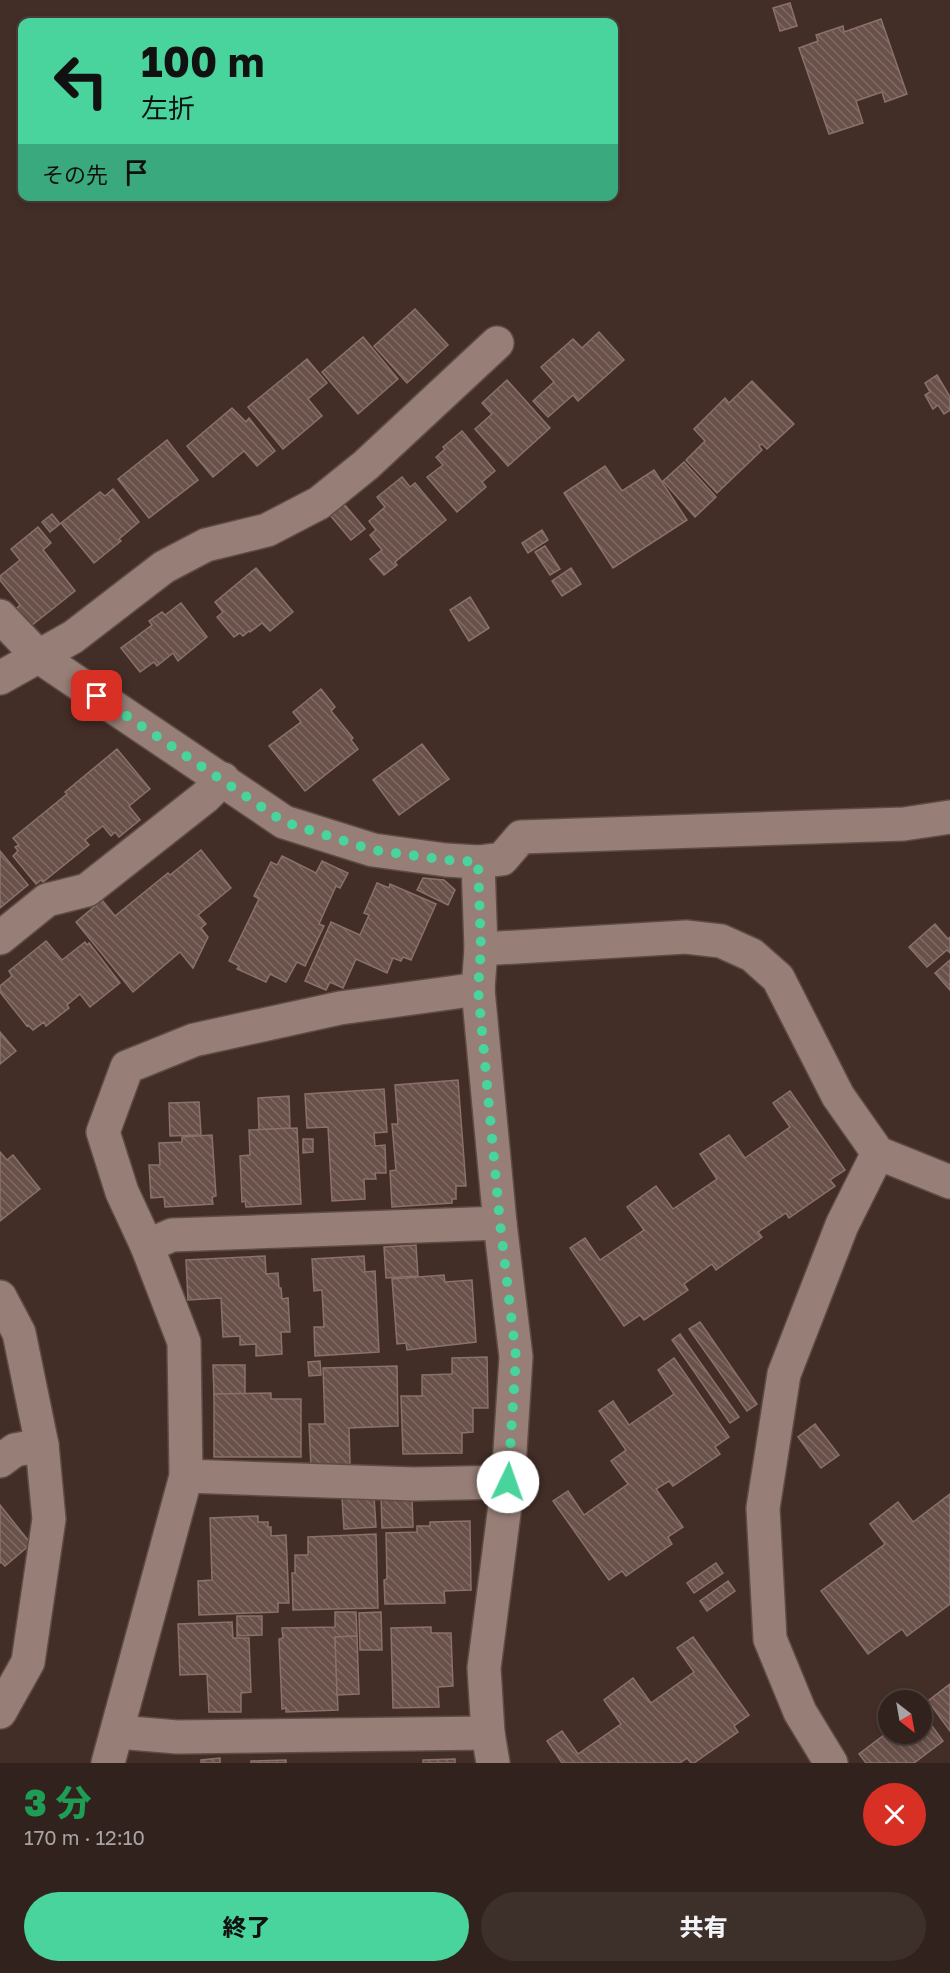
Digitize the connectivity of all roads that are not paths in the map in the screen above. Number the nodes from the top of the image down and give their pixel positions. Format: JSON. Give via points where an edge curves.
{"nodes":[{"id":1,"x":497,"y":343,"type":"dead end"},
{"id":2,"x":0,"y":616,"type":"edge"},
{"id":3,"x":38,"y":656,"type":"junction"},
{"id":4,"x":0,"y":678,"type":"edge"},
{"id":5,"x":224,"y":779,"type":"junction"},
{"id":6,"x":950,"y":817,"type":"edge"},
{"id":7,"x":478,"y":862,"type":"junction"},
{"id":8,"x":0,"y":938,"type":"edge"},
{"id":9,"x":481,"y":949,"type":"junction"},
{"id":10,"x":478,"y":989,"type":"junction"},
{"id":11,"x":878,"y":1153,"type":"junction"},
{"id":12,"x":950,"y":1182,"type":"edge"},
{"id":13,"x":500,"y":1223,"type":"junction"},
{"id":14,"x":147,"y":1246,"type":"junction"},
{"id":15,"x":0,"y":1297,"type":"edge"},
{"id":16,"x":42,"y":1445,"type":"junction"},
{"id":17,"x":0,"y":1461,"type":"edge"},
{"id":18,"x":186,"y":1476,"type":"junction"},
{"id":19,"x":508,"y":1482,"type":"junction"},
{"id":20,"x":0,"y":1712,"type":"edge"},
{"id":21,"x":118,"y":1732,"type":"junction"},
{"id":22,"x":490,"y":1748,"type":"edge"},
{"id":23,"x":108,"y":1763,"type":"edge"},
{"id":24,"x":831,"y":1763,"type":"edge"}],
"edges":[{"from":1,"to":3,"type":"street","via":[[366,465],[319,503],[267,530],[206,545],[164,567],[73,638]]},
{"from":2,"to":3,"type":"street"},
{"from":3,"to":4,"type":"street"},
{"from":3,"to":5,"type":"street"},
{"from":5,"to":7,"type":"street","via":[[284,822],[373,850]]},
{"from":5,"to":8,"type":"street","via":[[87,890],[47,900]]},
{"from":6,"to":7,"type":"street","via":[[904,824],[521,837],[502,860]]},
{"from":7,"to":9,"type":"street"},
{"from":9,"to":10,"type":"street"},
{"from":9,"to":11,"type":"street","via":[[686,937],[721,941],[753,955],[778,978],[838,1096]]},
{"from":10,"to":13,"type":"street"},
{"from":10,"to":14,"type":"street","via":[[340,1008],[205,1037],[127,1067],[103,1132],[122,1192]]},
{"from":11,"to":12,"type":"street"},
{"from":11,"to":24,"type":"street","via":[[842,1225],[784,1374],[763,1508],[770,1639],[800,1712]]},
{"from":13,"to":14,"type":"street","via":[[172,1235]]},
{"from":13,"to":19,"type":"street","via":[[516,1357]]},
{"from":14,"to":18,"type":"street","via":[[183,1342]]},
{"from":15,"to":16,"type":"street","via":[[19,1333]]},
{"from":16,"to":17,"type":"street","via":[[15,1450]]},
{"from":16,"to":20,"type":"street","via":[[49,1519],[28,1662]]},
{"from":18,"to":19,"type":"street","via":[[414,1484]]},
{"from":18,"to":21,"type":"street"},
{"from":19,"to":22,"type":"street","via":[[484,1668]]},
{"from":21,"to":22,"type":"street"},
{"from":21,"to":23,"type":"street"}]}
